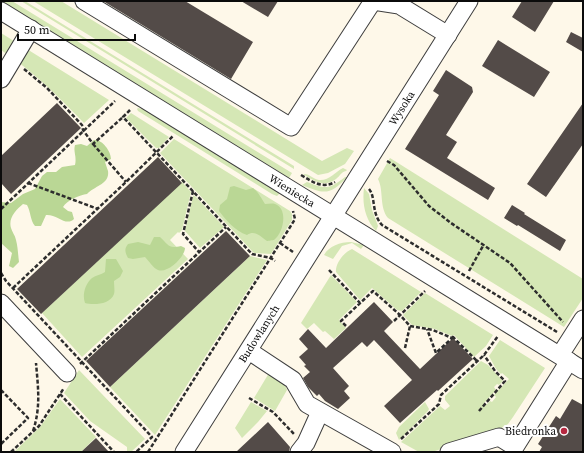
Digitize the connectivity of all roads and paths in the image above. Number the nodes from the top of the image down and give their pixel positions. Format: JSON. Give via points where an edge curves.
{"nodes":[{"id":1,"x":84,"y":1,"type":"edge"},
{"id":2,"x":373,"y":1,"type":"edge"},
{"id":3,"x":469,"y":1,"type":"edge"},
{"id":4,"x":1,"y":11,"type":"edge"},
{"id":5,"x":31,"y":30,"type":"junction"},
{"id":6,"x":448,"y":35,"type":"junction"},
{"id":7,"x":13,"y":60,"type":"junction"},
{"id":8,"x":1,"y":79,"type":"edge"},
{"id":9,"x":115,"y":101,"type":"dead end"},
{"id":10,"x":130,"y":110,"type":"dead end"},
{"id":11,"x":123,"y":117,"type":"junction"},
{"id":12,"x":83,"y":130,"type":"junction"},
{"id":13,"x":173,"y":136,"type":"dead end"},
{"id":14,"x":94,"y":144,"type":"junction"},
{"id":15,"x":157,"y":153,"type":"junction"},
{"id":16,"x":387,"y":161,"type":"dead end"},
{"id":17,"x":297,"y":173,"type":"dead end"},
{"id":18,"x":337,"y":181,"type":"dead end"},
{"id":19,"x":126,"y":182,"type":"junction"},
{"id":20,"x":28,"y":184,"type":"junction"},
{"id":21,"x":370,"y":190,"type":"dead end"},
{"id":22,"x":193,"y":191,"type":"junction"},
{"id":23,"x":290,"y":208,"type":"dead end"},
{"id":24,"x":1,"y":209,"type":"edge"},
{"id":25,"x":98,"y":209,"type":"junction"},
{"id":26,"x":334,"y":216,"type":"junction"},
{"id":27,"x":226,"y":227,"type":"junction"},
{"id":28,"x":484,"y":244,"type":"junction"},
{"id":29,"x":200,"y":252,"type":"junction"},
{"id":30,"x":271,"y":258,"type":"junction"},
{"id":31,"x":275,"y":261,"type":"dead end"},
{"id":32,"x":329,"y":270,"type":"dead end"},
{"id":33,"x":469,"y":270,"type":"dead end"},
{"id":34,"x":1,"y":273,"type":"edge"},
{"id":35,"x":13,"y":288,"type":"junction"},
{"id":36,"x":425,"y":291,"type":"dead end"},
{"id":37,"x":1,"y":302,"type":"edge"},
{"id":38,"x":360,"y":302,"type":"junction"},
{"id":39,"x":400,"y":315,"type":"junction"},
{"id":40,"x":583,"y":318,"type":"edge"},
{"id":41,"x":394,"y":321,"type":"dead end"},
{"id":42,"x":346,"y":326,"type":"dead end"},
{"id":43,"x":410,"y":326,"type":"junction"},
{"id":44,"x":427,"y":329,"type":"junction"},
{"id":45,"x":569,"y":334,"type":"junction"},
{"id":46,"x":498,"y":336,"type":"dead end"},
{"id":47,"x":34,"y":338,"type":"junction"},
{"id":48,"x":452,"y":338,"type":"junction"},
{"id":49,"x":405,"y":348,"type":"dead end"},
{"id":50,"x":248,"y":351,"type":"junction"},
{"id":51,"x":484,"y":355,"type":"junction"},
{"id":52,"x":476,"y":361,"type":"junction"},
{"id":53,"x":81,"y":362,"type":"junction"},
{"id":54,"x":570,"y":362,"type":"edge"},
{"id":55,"x":70,"y":376,"type":"junction"},
{"id":56,"x":1,"y":390,"type":"edge"},
{"id":57,"x":60,"y":394,"type":"junction"},
{"id":58,"x":249,"y":398,"type":"dead end"},
{"id":59,"x":479,"y":411,"type":"dead end"},
{"id":60,"x":320,"y":412,"type":"junction"},
{"id":61,"x":33,"y":431,"type":"junction"},
{"id":62,"x":1,"y":444,"type":"edge"},
{"id":63,"x":303,"y":448,"type":"edge"},
{"id":64,"x":391,"y":451,"type":"edge"},
{"id":65,"x":11,"y":452,"type":"edge"},
{"id":66,"x":114,"y":452,"type":"edge"},
{"id":67,"x":136,"y":452,"type":"edge"},
{"id":68,"x":148,"y":452,"type":"edge"},
{"id":69,"x":184,"y":452,"type":"edge"},
{"id":70,"x":449,"y":452,"type":"edge"}],
"edges":[{"from":1,"to":2,"type":"street","via":[[291,127]]},
{"from":2,"to":6,"type":"street","via":[[398,5]]},
{"from":3,"to":6,"type":"street","name":"Wysoka"},
{"from":4,"to":5,"type":"street","name":"Wieniecka"},
{"from":5,"to":7,"type":"street"},
{"from":5,"to":26,"type":"street","name":"Wieniecka"},
{"from":6,"to":26,"type":"street","name":"Wysoka"},
{"from":7,"to":8,"type":"street"},
{"from":7,"to":12,"type":"path","via":[[47,88],[82,125]]},
{"from":9,"to":12,"type":"path"},
{"from":10,"to":11,"type":"path"},
{"from":11,"to":14,"type":"path"},
{"from":11,"to":15,"type":"path"},
{"from":12,"to":14,"type":"path"},
{"from":12,"to":20,"type":"path"},
{"from":13,"to":15,"type":"path"},
{"from":14,"to":19,"type":"path"},
{"from":15,"to":19,"type":"path"},
{"from":15,"to":22,"type":"path"},
{"from":16,"to":28,"type":"path","via":[[394,165],[429,206]]},
{"from":17,"to":18,"type":"path","via":[[321,186]]},
{"from":19,"to":25,"type":"path"},
{"from":20,"to":24,"type":"path"},
{"from":20,"to":25,"type":"path"},
{"from":21,"to":45,"type":"path","via":[[376,216],[382,225]]},
{"from":22,"to":27,"type":"path"},
{"from":22,"to":29,"type":"path","via":[[183,234]]},
{"from":23,"to":30,"type":"path","via":[[295,219]]},
{"from":25,"to":35,"type":"path"},
{"from":26,"to":50,"type":"street","name":"Budowlanych"},
{"from":26,"to":54,"type":"street","name":"Wieniecka"},
{"from":27,"to":29,"type":"path"},
{"from":27,"to":30,"type":"path","via":[[252,254]]},
{"from":28,"to":33,"type":"path"},
{"from":28,"to":45,"type":"path","via":[[510,263]]},
{"from":29,"to":53,"type":"path"},
{"from":30,"to":31,"type":"path"},
{"from":30,"to":68,"type":"path"},
{"from":32,"to":38,"type":"path"},
{"from":34,"to":35,"type":"path"},
{"from":35,"to":53,"type":"path"},
{"from":36,"to":39,"type":"path"},
{"from":37,"to":47,"type":"street"},
{"from":38,"to":39,"type":"path","via":[[373,291]]},
{"from":38,"to":42,"type":"path","via":[[341,321]]},
{"from":39,"to":41,"type":"path"},
{"from":39,"to":43,"type":"path"},
{"from":40,"to":45,"type":"street"},
{"from":43,"to":44,"type":"path"},
{"from":43,"to":49,"type":"path"},
{"from":44,"to":48,"type":"path"},
{"from":44,"to":48,"type":"path","via":[[436,353]]},
{"from":45,"to":54,"type":"street"},
{"from":46,"to":51,"type":"path"},
{"from":47,"to":55,"type":"street"},
{"from":47,"to":61,"type":"path","via":[[39,405]]},
{"from":48,"to":52,"type":"path"},
{"from":50,"to":60,"type":"street","via":[[293,380],[307,404]]},
{"from":50,"to":69,"type":"street","name":"Budowlanych"},
{"from":51,"to":52,"type":"path"},
{"from":51,"to":59,"type":"path","via":[[505,381]]},
{"from":52,"to":64,"type":"path","via":[[441,395],[439,404]]},
{"from":53,"to":55,"type":"path"},
{"from":53,"to":67,"type":"path","via":[[152,437]]},
{"from":54,"to":70,"type":"street","via":[[516,447],[499,437]]},
{"from":55,"to":57,"type":"path"},
{"from":56,"to":62,"type":"path","via":[[28,418]]},
{"from":57,"to":61,"type":"path"},
{"from":57,"to":66,"type":"path"},
{"from":58,"to":63,"type":"path","via":[[273,412],[299,440],[302,437]]},
{"from":60,"to":63,"type":"street"},
{"from":60,"to":64,"type":"street"},
{"from":61,"to":65,"type":"path"}]}
